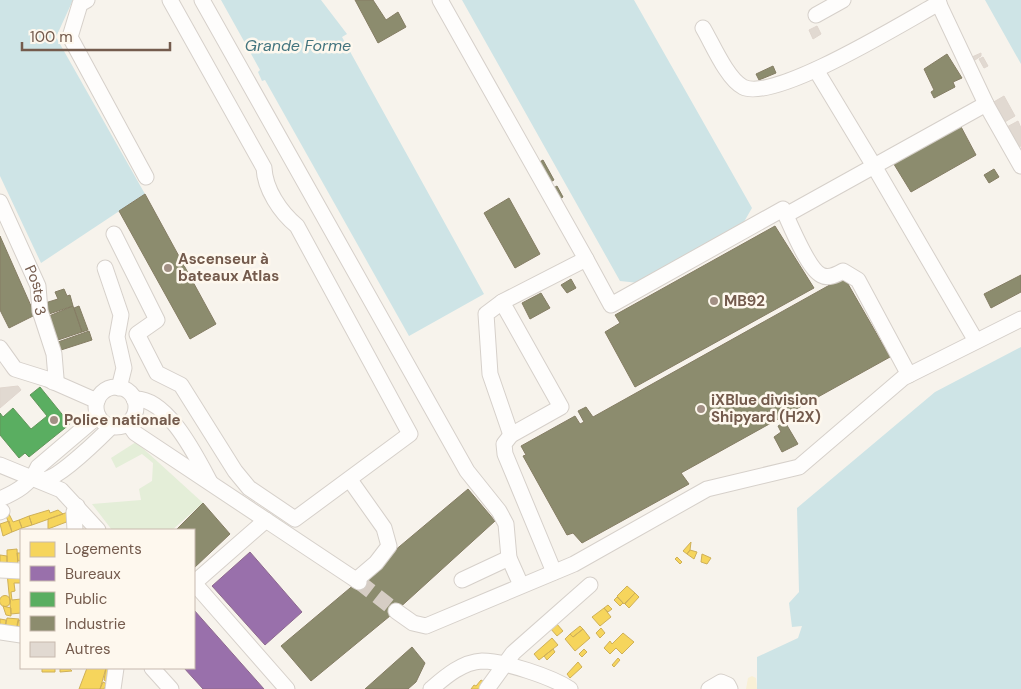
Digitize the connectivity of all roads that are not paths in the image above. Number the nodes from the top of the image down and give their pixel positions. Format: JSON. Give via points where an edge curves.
{"nodes":[{"id":1,"x":87,"y":0,"type":"edge"},
{"id":2,"x":170,"y":0,"type":"edge"},
{"id":3,"x":202,"y":0,"type":"edge"},
{"id":4,"x":440,"y":0,"type":"edge"},
{"id":5,"x":843,"y":0,"type":"edge"},
{"id":6,"x":938,"y":2,"type":"edge"},
{"id":7,"x":816,"y":15,"type":"dead end"},
{"id":8,"x":702,"y":28,"type":"dead end"},
{"id":9,"x":816,"y":70,"type":"junction"},
{"id":10,"x":986,"y":104,"type":"junction"},
{"id":11,"x":874,"y":166,"type":"junction"},
{"id":12,"x":1021,"y":166,"type":"edge"},
{"id":13,"x":146,"y":177,"type":"dead end"},
{"id":14,"x":0,"y":202,"type":"edge"},
{"id":15,"x":786,"y":216,"type":"junction"},
{"id":16,"x":114,"y":234,"type":"dead end"},
{"id":17,"x":586,"y":259,"type":"junction"},
{"id":18,"x":104,"y":268,"type":"dead end"},
{"id":19,"x":502,"y":302,"type":"junction"},
{"id":20,"x":1021,"y":319,"type":"edge"},
{"id":21,"x":976,"y":342,"type":"junction"},
{"id":22,"x":0,"y":348,"type":"edge"},
{"id":23,"x":909,"y":375,"type":"junction"},
{"id":24,"x":53,"y":382,"type":"junction"},
{"id":25,"x":119,"y":388,"type":"junction"},
{"id":26,"x":134,"y":399,"type":"junction"},
{"id":27,"x":98,"y":408,"type":"junction"},
{"id":28,"x":128,"y":423,"type":"junction"},
{"id":29,"x":112,"y":426,"type":"junction"},
{"id":30,"x":179,"y":429,"type":"junction"},
{"id":31,"x":510,"y":435,"type":"junction"},
{"id":32,"x":163,"y":452,"type":"junction"},
{"id":33,"x":7,"y":467,"type":"edge"},
{"id":34,"x":34,"y":478,"type":"junction"},
{"id":35,"x":350,"y":480,"type":"junction"},
{"id":36,"x":212,"y":486,"type":"junction"},
{"id":37,"x":3,"y":504,"type":"edge"},
{"id":38,"x":77,"y":506,"type":"junction"},
{"id":39,"x":266,"y":520,"type":"junction"},
{"id":40,"x":75,"y":529,"type":"edge"},
{"id":41,"x":97,"y":529,"type":"edge"},
{"id":42,"x":509,"y":558,"type":"junction"},
{"id":43,"x":0,"y":570,"type":"edge"},
{"id":44,"x":20,"y":571,"type":"edge"},
{"id":45,"x":554,"y":572,"type":"junction"},
{"id":46,"x":462,"y":580,"type":"dead end"},
{"id":47,"x":195,"y":582,"type":"edge"},
{"id":48,"x":195,"y":584,"type":"edge"},
{"id":49,"x":521,"y":585,"type":"junction"},
{"id":50,"x":590,"y":585,"type":"dead end"},
{"id":51,"x":396,"y":612,"type":"tunnel mouth"},
{"id":52,"x":0,"y":632,"type":"edge"},
{"id":53,"x":20,"y":635,"type":"edge"},
{"id":54,"x":504,"y":665,"type":"junction"},
{"id":55,"x":116,"y":669,"type":"edge"},
{"id":56,"x":153,"y":669,"type":"edge"},
{"id":57,"x":113,"y":689,"type":"edge"},
{"id":58,"x":171,"y":689,"type":"edge"},
{"id":59,"x":288,"y":689,"type":"edge"},
{"id":60,"x":431,"y":689,"type":"edge"},
{"id":61,"x":487,"y":689,"type":"edge"},
{"id":62,"x":570,"y":689,"type":"edge"},
{"id":63,"x":709,"y":689,"type":"edge"},
{"id":64,"x":730,"y":689,"type":"edge"}],
"edges":[{"from":1,"to":13,"type":"street","via":[[80,4],[70,37]]},
{"from":2,"to":35,"type":"street","via":[[264,168],[265,181],[286,217],[297,226],[410,434]]},
{"from":3,"to":42,"type":"street","via":[[468,471],[499,511],[506,524]]},
{"from":4,"to":17,"type":"street"},
{"from":5,"to":7,"type":"street"},
{"from":6,"to":9,"type":"street"},
{"from":6,"to":10,"type":"street"},
{"from":8,"to":9,"type":"street","via":[[735,82],[744,88],[758,90]]},
{"from":9,"to":11,"type":"street"},
{"from":10,"to":11,"type":"street"},
{"from":10,"to":12,"type":"street"},
{"from":11,"to":15,"type":"street"},
{"from":11,"to":21,"type":"street"},
{"from":14,"to":24,"type":"street","name":"Poste 3","via":[[38,286],[40,311],[54,354],[56,378]]},
{"from":15,"to":17,"type":"street","via":[[783,209],[612,305]]},
{"from":15,"to":23,"type":"street","via":[[819,275],[835,276],[843,270],[858,280]]},
{"from":16,"to":35,"type":"street","via":[[157,320],[137,334],[157,373],[181,385],[249,488],[295,519]]},
{"from":17,"to":19,"type":"street"},
{"from":18,"to":25,"type":"street","via":[[122,314],[118,337],[124,368]]},
{"from":19,"to":31,"type":"street","via":[[486,314],[490,374]]},
{"from":19,"to":31,"type":"street","via":[[561,407]]},
{"from":20,"to":21,"type":"street"},
{"from":21,"to":23,"type":"street"},
{"from":22,"to":24,"type":"street","via":[[14,369]]},
{"from":23,"to":45,"type":"street","via":[[799,467],[707,489],[574,564]]},
{"from":24,"to":27,"type":"street"},
{"from":25,"to":26,"type":"street"},
{"from":25,"to":27,"type":"street","via":[[106,390]]},
{"from":26,"to":28,"type":"street","via":[[135,412]]},
{"from":26,"to":30,"type":"street","via":[[140,398],[153,405]]},
{"from":27,"to":29,"type":"street","via":[[104,423]]},
{"from":27,"to":34,"type":"street","via":[[38,467]]},
{"from":28,"to":29,"type":"street"},
{"from":28,"to":32,"type":"street","via":[[135,433]]},
{"from":29,"to":34,"type":"street","via":[[92,446],[47,479]]},
{"from":30,"to":32,"type":"street"},
{"from":30,"to":36,"type":"street"},
{"from":31,"to":45,"type":"street","via":[[504,444],[505,454]]},
{"from":32,"to":36,"type":"street"},
{"from":33,"to":34,"type":"street"},
{"from":33,"to":37,"type":"street"},
{"from":34,"to":37,"type":"street"},
{"from":34,"to":38,"type":"street","via":[[61,490]]},
{"from":35,"to":39,"type":"street","via":[[384,528],[389,546],[358,580]]},
{"from":36,"to":39,"type":"street"},
{"from":38,"to":40,"type":"street"},
{"from":38,"to":41,"type":"street"},
{"from":39,"to":47,"type":"street"},
{"from":42,"to":46,"type":"street"},
{"from":42,"to":49,"type":"street"},
{"from":43,"to":44,"type":"street"},
{"from":45,"to":49,"type":"street"},
{"from":48,"to":59,"type":"street"},
{"from":49,"to":51,"type":"street","via":[[426,626],[413,623]]},
{"from":50,"to":54,"type":"street","via":[[524,642]]},
{"from":52,"to":53,"type":"street"},
{"from":54,"to":60,"type":"street","via":[[481,661],[448,674]]},
{"from":54,"to":61,"type":"street"},
{"from":54,"to":62,"type":"street","via":[[553,678]]},
{"from":55,"to":57,"type":"street"},
{"from":56,"to":58,"type":"street"},
{"from":63,"to":64,"type":"street","via":[[721,682]]}]}
